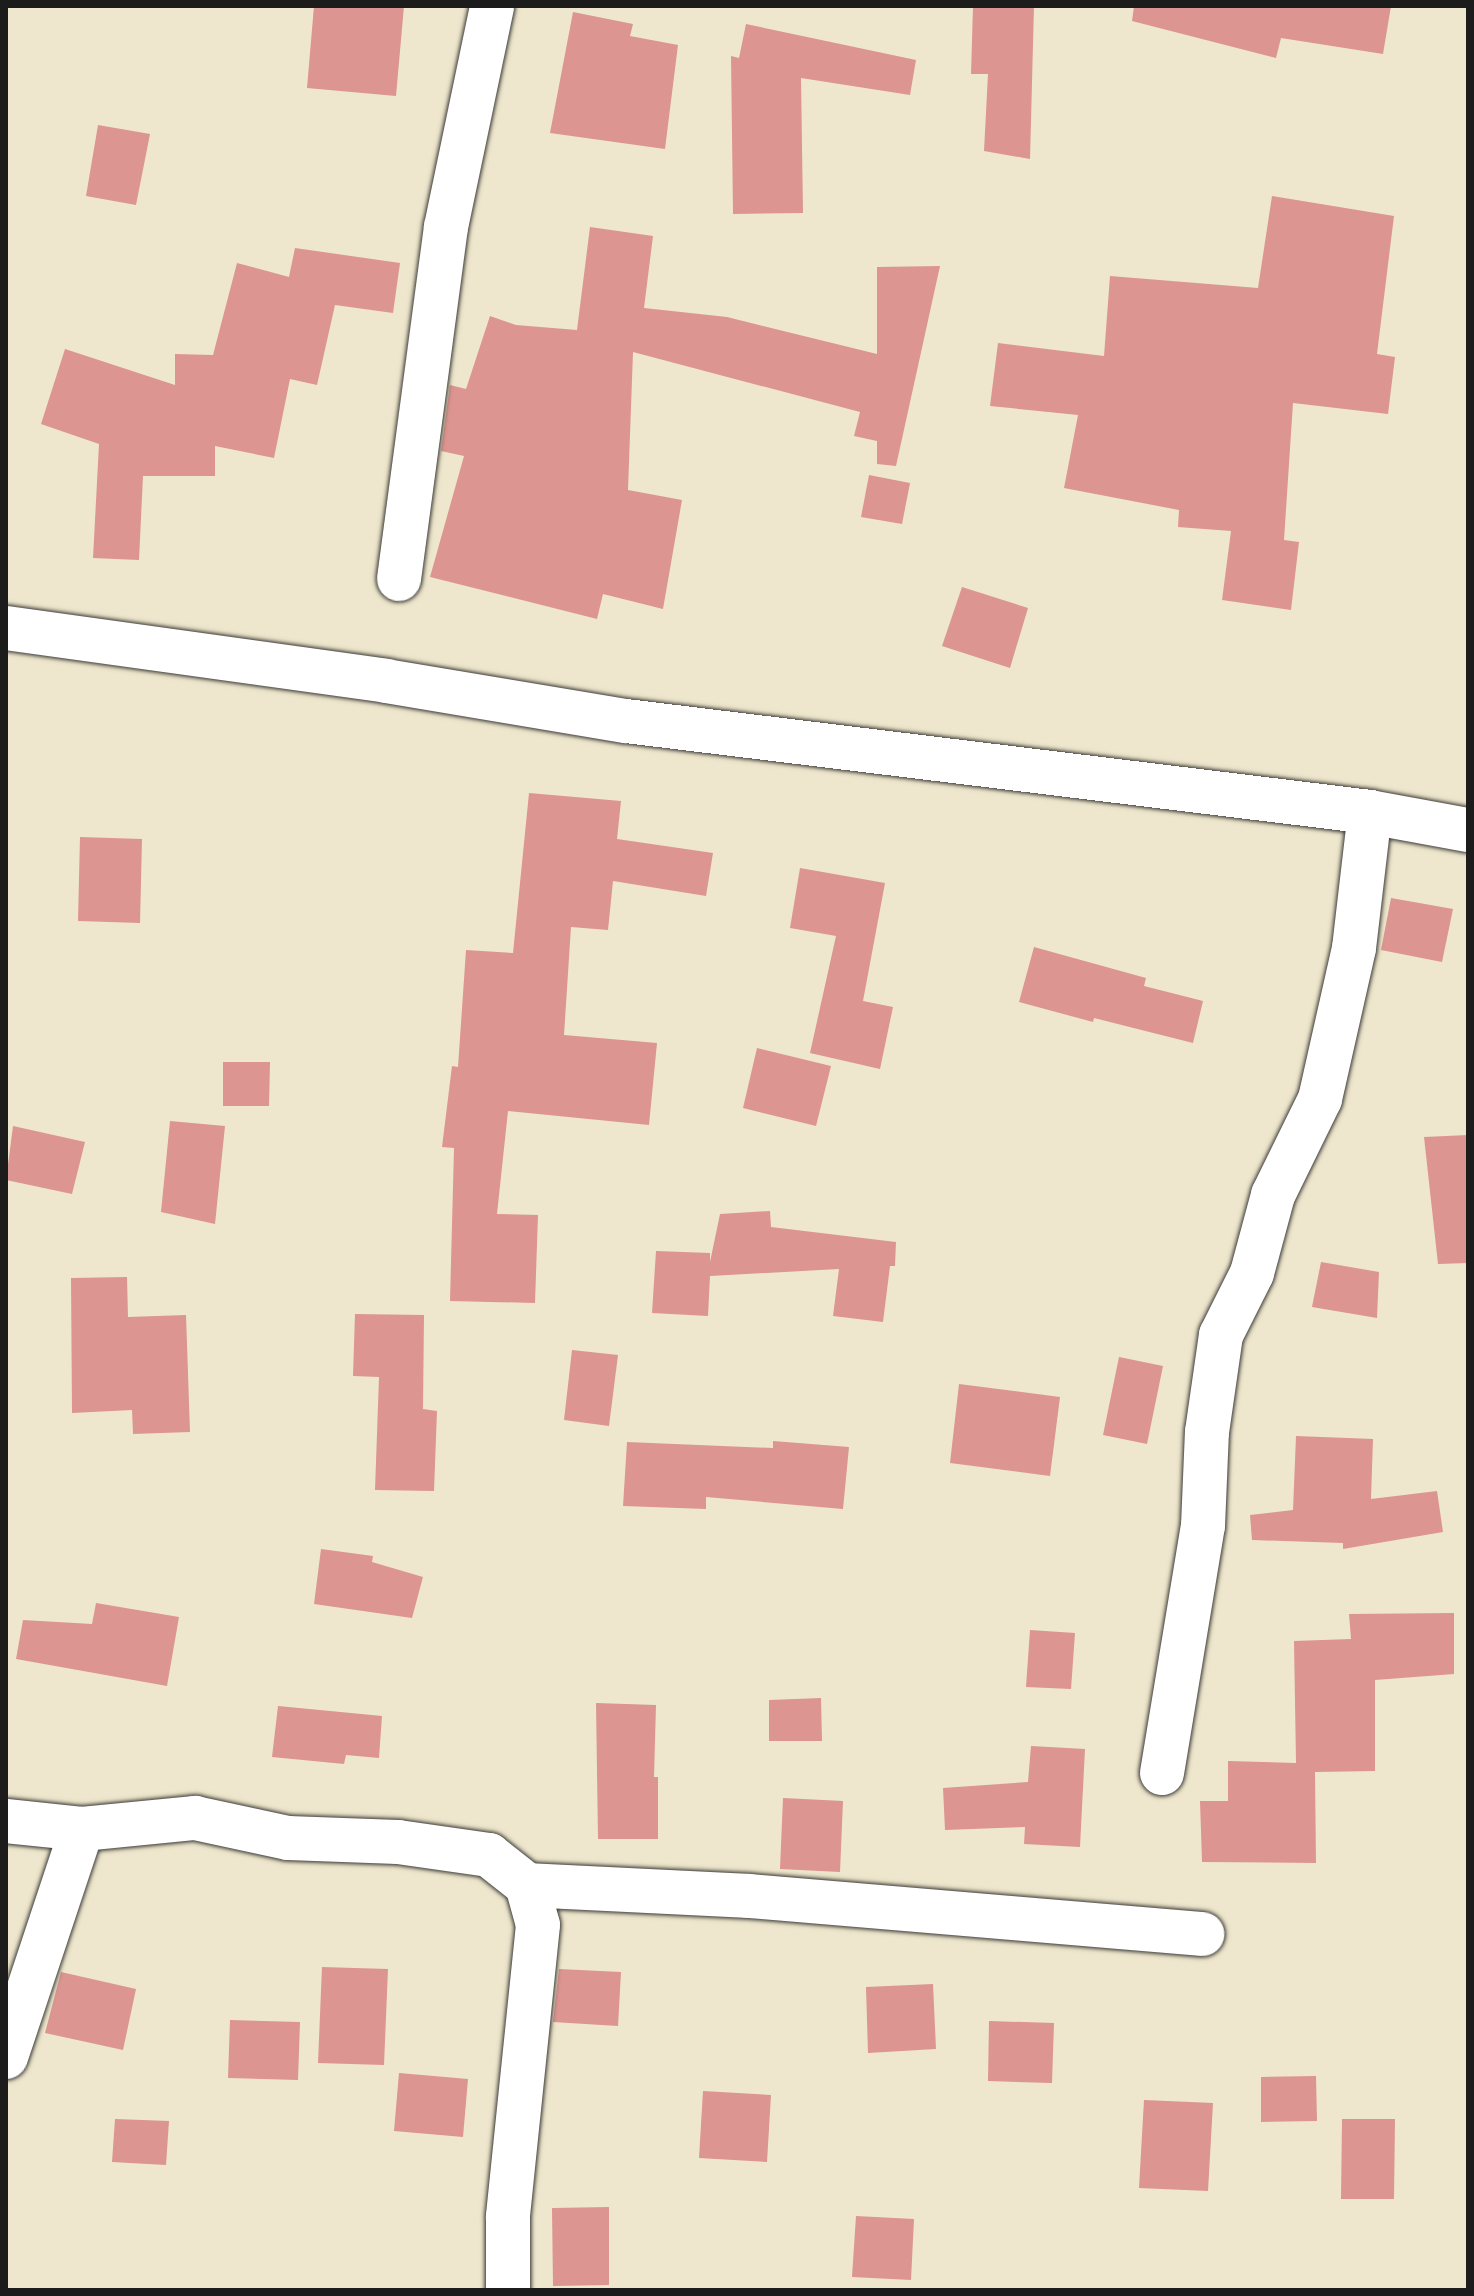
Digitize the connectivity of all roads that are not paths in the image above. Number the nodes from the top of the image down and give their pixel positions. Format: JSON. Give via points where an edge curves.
{"nodes":[{"id":1,"x":492,"y":6,"type":"edge"},
{"id":2,"x":399,"y":579,"type":"dead end"},
{"id":3,"x":6,"y":628,"type":"edge"},
{"id":4,"x":1370,"y":812,"type":"junction"},
{"id":5,"x":1468,"y":830,"type":"edge"},
{"id":6,"x":1162,"y":1773,"type":"dead end"},
{"id":7,"x":6,"y":1821,"type":"edge"},
{"id":8,"x":82,"y":1829,"type":"junction"},
{"id":9,"x":527,"y":1885,"type":"junction"},
{"id":10,"x":1202,"y":1934,"type":"dead end"},
{"id":11,"x":6,"y":2057,"type":"edge"},
{"id":12,"x":508,"y":2290,"type":"edge"}],
"edges":[{"from":1,"to":2,"type":"street","via":[[446,227]]},
{"from":3,"to":4,"type":"street","via":[[626,721]]},
{"from":4,"to":5,"type":"street"},
{"from":4,"to":6,"type":"street","via":[[1354,948],[1320,1099],[1273,1195],[1252,1273],[1221,1335],[1207,1432],[1203,1526]]},
{"from":7,"to":8,"type":"street"},
{"from":8,"to":9,"type":"street","via":[[195,1818],[288,1838],[398,1842],[489,1855]]},
{"from":8,"to":11,"type":"street"},
{"from":9,"to":10,"type":"street","via":[[749,1896]]},
{"from":9,"to":12,"type":"street","via":[[538,1925],[508,2217]]}]}
